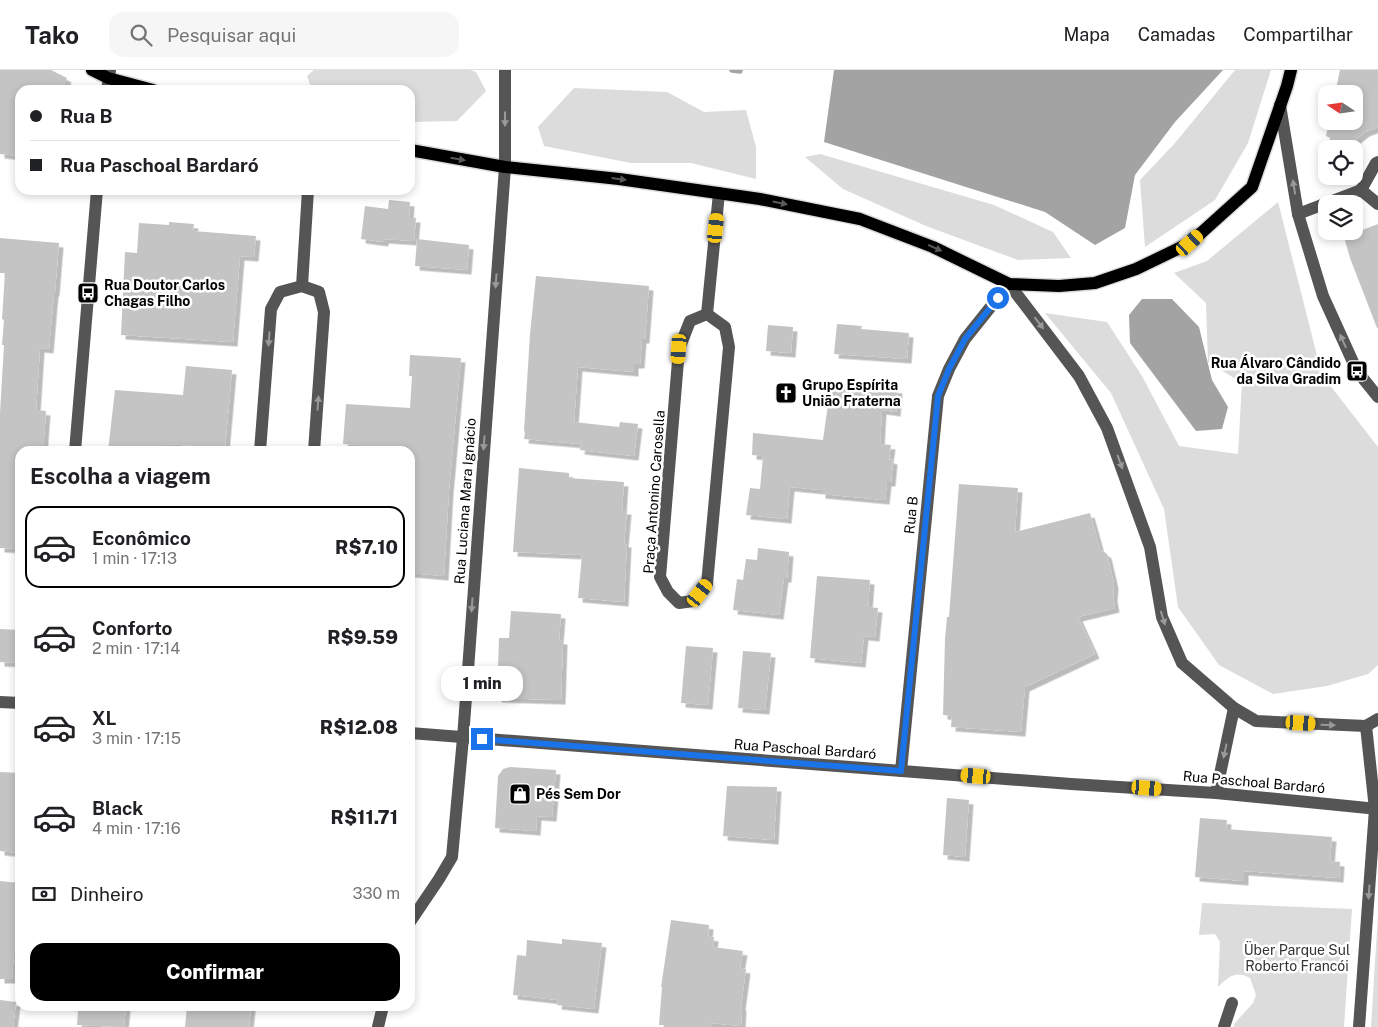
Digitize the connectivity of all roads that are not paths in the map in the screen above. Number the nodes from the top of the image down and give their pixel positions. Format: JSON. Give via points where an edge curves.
{"nodes":[{"id":1,"x":92,"y":70,"type":"edge"},
{"id":2,"x":504,"y":70,"type":"edge"},
{"id":3,"x":1291,"y":70,"type":"edge"},
{"id":4,"x":108,"y":79,"type":"edge"},
{"id":5,"x":133,"y":85,"type":"edge"},
{"id":6,"x":1280,"y":105,"type":"junction"},
{"id":7,"x":415,"y":151,"type":"edge"},
{"id":8,"x":1378,"y":162,"type":"edge"},
{"id":9,"x":505,"y":167,"type":"junction"},
{"id":10,"x":1361,"y":190,"type":"junction"},
{"id":11,"x":719,"y":193,"type":"junction"},
{"id":12,"x":97,"y":195,"type":"edge"},
{"id":13,"x":308,"y":195,"type":"edge"},
{"id":14,"x":1378,"y":204,"type":"edge"},
{"id":15,"x":1298,"y":214,"type":"junction"},
{"id":16,"x":1009,"y":284,"type":"junction"},
{"id":17,"x":302,"y":286,"type":"junction"},
{"id":18,"x":707,"y":314,"type":"junction"},
{"id":19,"x":1378,"y":396,"type":"edge"},
{"id":20,"x":75,"y":446,"type":"edge"},
{"id":21,"x":260,"y":446,"type":"edge"},
{"id":22,"x":314,"y":446,"type":"edge"},
{"id":23,"x":0,"y":702,"type":"edge"},
{"id":24,"x":15,"y":703,"type":"edge"},
{"id":25,"x":1234,"y":708,"type":"junction"},
{"id":26,"x":1378,"y":719,"type":"edge"},
{"id":27,"x":1366,"y":726,"type":"junction"},
{"id":28,"x":415,"y":733,"type":"edge"},
{"id":29,"x":463,"y":738,"type":"junction"},
{"id":30,"x":901,"y":771,"type":"junction"},
{"id":31,"x":1216,"y":793,"type":"junction"},
{"id":32,"x":1376,"y":809,"type":"edge"},
{"id":33,"x":415,"y":915,"type":"edge"},
{"id":34,"x":1232,"y":1004,"type":"dead end"},
{"id":35,"x":382,"y":1011,"type":"edge"},
{"id":36,"x":378,"y":1027,"type":"edge"},
{"id":37,"x":1224,"y":1027,"type":"edge"},
{"id":38,"x":1359,"y":1027,"type":"edge"}],
"edges":[{"from":1,"to":4,"type":"main road"},
{"from":2,"to":9,"type":"street","name":"Rua Luciana Mara Ignácio","one_way":true},
{"from":3,"to":6,"type":"main road"},
{"from":4,"to":5,"type":"main road"},
{"from":15,"to":6,"type":"street","one_way":true},
{"from":6,"to":16,"type":"main road","via":[[1252,187],[1190,243],[1136,269],[1095,283],[1059,286]]},
{"from":7,"to":9,"type":"main road","one_way":true},
{"from":8,"to":10,"type":"street"},
{"from":9,"to":11,"type":"main road","one_way":true},
{"from":9,"to":29,"type":"street","name":"Rua Luciana Mara Ignácio","one_way":true},
{"from":10,"to":14,"type":"street"},
{"from":10,"to":15,"type":"street"},
{"from":11,"to":16,"type":"main road","one_way":true,"via":[[860,219],[934,247]]},
{"from":11,"to":18,"type":"street"},
{"from":12,"to":20,"type":"street"},
{"from":13,"to":17,"type":"street"},
{"from":19,"to":15,"type":"street","one_way":true,"via":[[1357,371],[1323,296]]},
{"from":16,"to":25,"type":"street","one_way":true,"via":[[1079,376],[1108,428],[1150,547],[1162,617],[1182,663]]},
{"from":16,"to":30,"type":"street","name":"Rua B","via":[[965,339],[938,396]]},
{"from":17,"to":21,"type":"street","one_way":true,"via":[[280,292],[271,309]]},
{"from":22,"to":17,"type":"street","one_way":true,"via":[[324,312],[320,292]]},
{"from":18,"to":18,"type":"street","name":"Praça Antonino Carosella","via":[[690,322],[679,349],[660,577],[679,603],[693,601],[707,584],[708,574],[729,347],[725,327]]},
{"from":23,"to":24,"type":"street"},
{"from":25,"to":27,"type":"street","one_way":true,"via":[[1256,721]]},
{"from":25,"to":31,"type":"street","one_way":true},
{"from":26,"to":27,"type":"street"},
{"from":27,"to":32,"type":"street"},
{"from":28,"to":29,"type":"street","name":"Rua Paschoal Bardaró"},
{"from":29,"to":30,"type":"street","name":"Rua Paschoal Bardaró"},
{"from":29,"to":33,"type":"street","name":"Rua Luciana Mara Ignácio","via":[[452,857]]},
{"from":30,"to":31,"type":"street","name":"Rua Paschoal Bardaró"},
{"from":31,"to":32,"type":"street","name":"Rua Paschoal Bardaró"},
{"from":32,"to":38,"type":"street","one_way":true},
{"from":34,"to":37,"type":"street"},
{"from":35,"to":36,"type":"street"}]}
